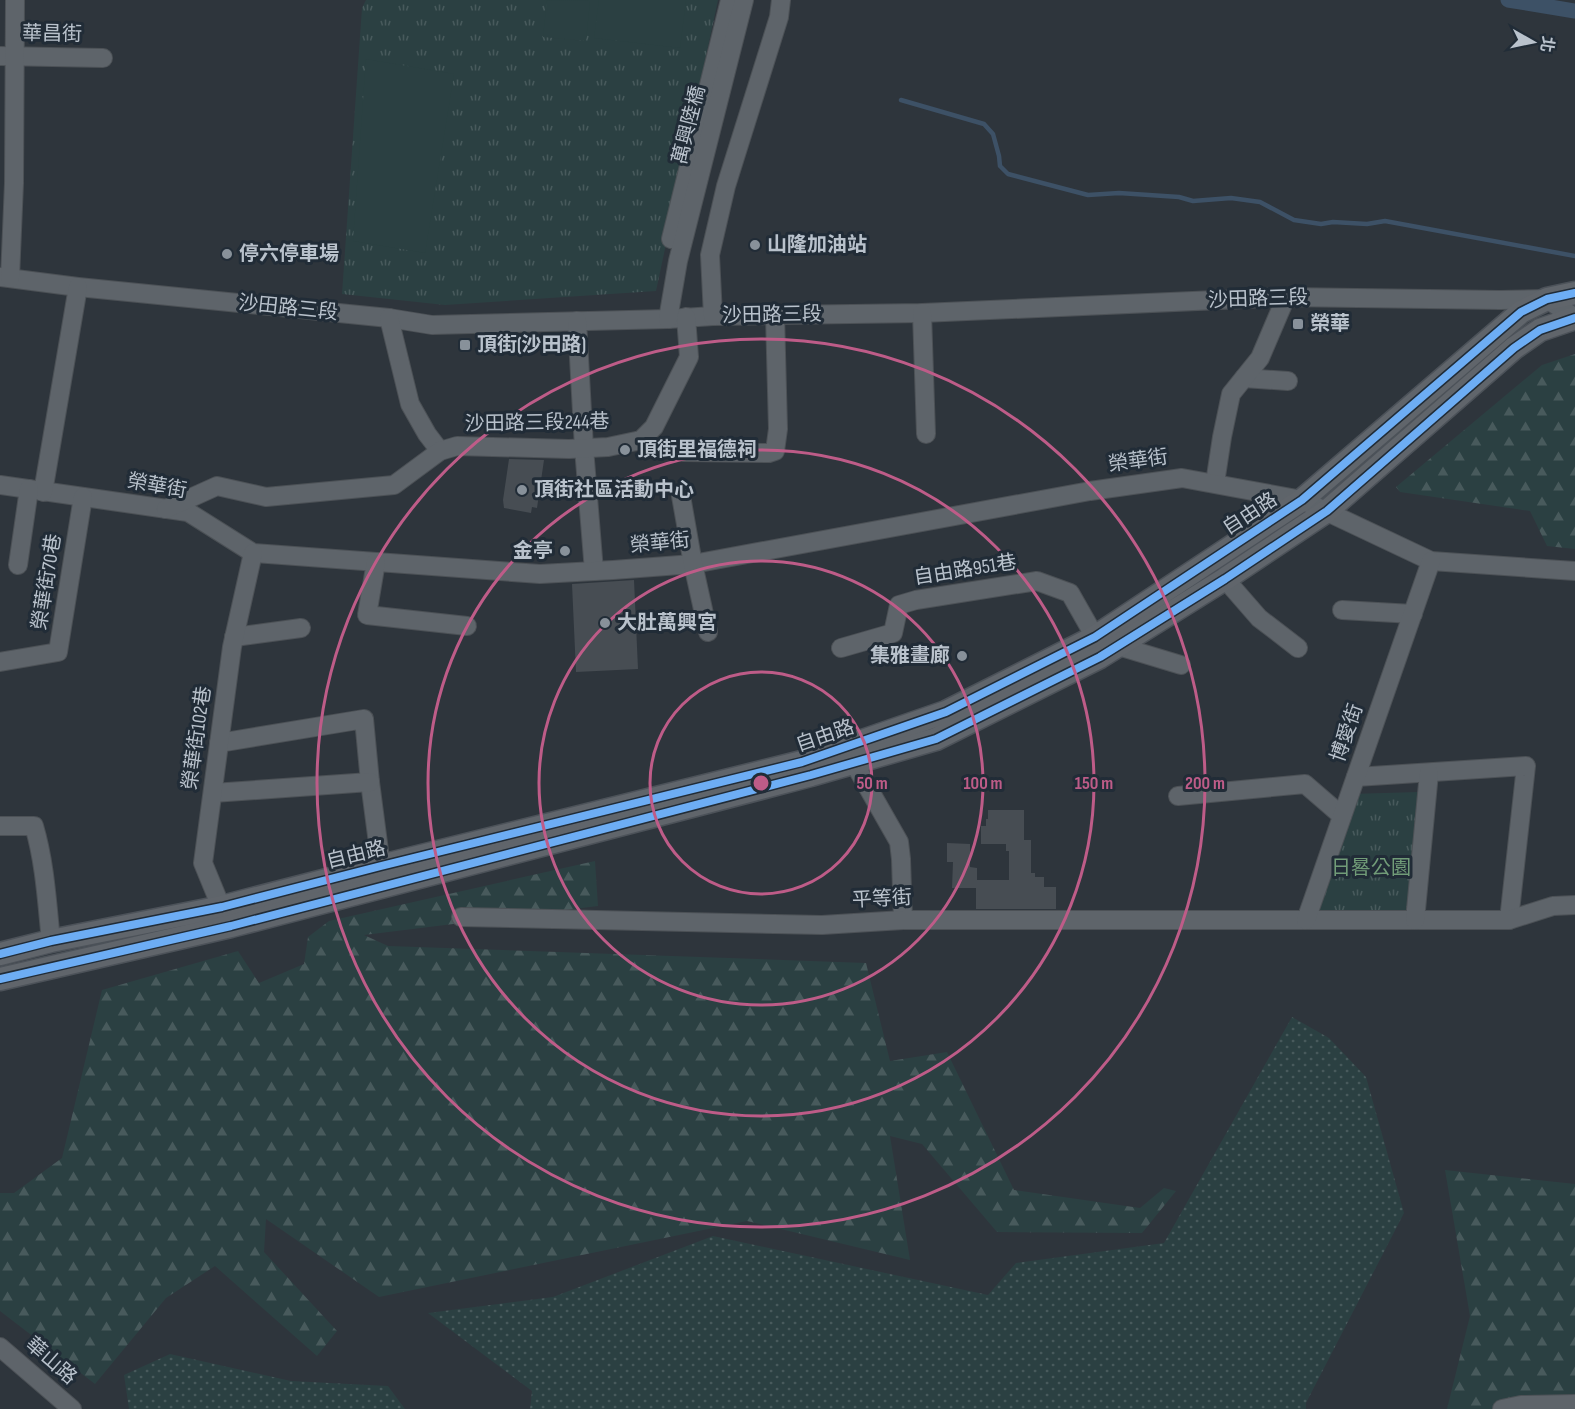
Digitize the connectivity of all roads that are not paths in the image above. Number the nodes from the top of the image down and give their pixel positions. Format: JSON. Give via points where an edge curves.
{"nodes":[{"id":1,"x":15,"y":0,"type":"edge"},
{"id":2,"x":730,"y":0,"type":"edge"},
{"id":3,"x":744,"y":0,"type":"edge"},
{"id":4,"x":781,"y":0,"type":"edge"},
{"id":5,"x":8,"y":56,"type":"edge"},
{"id":6,"x":103,"y":58,"type":"dead end"},
{"id":7,"x":7,"y":182,"type":"edge"},
{"id":8,"x":672,"y":260,"type":"junction"},
{"id":9,"x":5,"y":278,"type":"edge"},
{"id":10,"x":78,"y":287,"type":"junction"},
{"id":11,"x":1575,"y":293,"type":"edge"},
{"id":12,"x":1286,"y":297,"type":"junction"},
{"id":13,"x":1547,"y":299,"type":"junction"},
{"id":14,"x":922,"y":312,"type":"junction"},
{"id":15,"x":776,"y":315,"type":"junction"},
{"id":16,"x":714,"y":316,"type":"junction"},
{"id":17,"x":390,"y":318,"type":"junction"},
{"id":18,"x":677,"y":318,"type":"junction"},
{"id":19,"x":1575,"y":318,"type":"edge"},
{"id":20,"x":578,"y":321,"type":"junction"},
{"id":21,"x":1244,"y":378,"type":"junction"},
{"id":22,"x":1288,"y":381,"type":"dead end"},
{"id":23,"x":926,"y":434,"type":"dead end"},
{"id":24,"x":584,"y":448,"type":"junction"},
{"id":25,"x":440,"y":452,"type":"junction"},
{"id":26,"x":683,"y":453,"type":"dead end"},
{"id":27,"x":1215,"y":483,"type":"junction"},
{"id":28,"x":0,"y":485,"type":"edge"},
{"id":29,"x":36,"y":490,"type":"junction"},
{"id":30,"x":681,"y":496,"type":"dead end"},
{"id":31,"x":83,"y":497,"type":"junction"},
{"id":32,"x":1302,"y":500,"type":"junction"},
{"id":33,"x":166,"y":509,"type":"junction"},
{"id":34,"x":1327,"y":511,"type":"junction"},
{"id":35,"x":253,"y":553,"type":"junction"},
{"id":36,"x":1431,"y":561,"type":"junction"},
{"id":37,"x":376,"y":562,"type":"junction"},
{"id":38,"x":693,"y":564,"type":"junction"},
{"id":39,"x":18,"y":565,"type":"dead end"},
{"id":40,"x":1575,"y":571,"type":"edge"},
{"id":41,"x":594,"y":572,"type":"junction"},
{"id":42,"x":1225,"y":579,"type":"junction"},
{"id":43,"x":1342,"y":609,"type":"dead end"},
{"id":44,"x":1413,"y":614,"type":"junction"},
{"id":45,"x":467,"y":626,"type":"dead end"},
{"id":46,"x":301,"y":628,"type":"dead end"},
{"id":47,"x":708,"y":632,"type":"dead end"},
{"id":48,"x":234,"y":637,"type":"junction"},
{"id":49,"x":1095,"y":637,"type":"junction"},
{"id":50,"x":1118,"y":646,"type":"junction"},
{"id":51,"x":841,"y":648,"type":"dead end"},
{"id":52,"x":1298,"y":648,"type":"dead end"},
{"id":53,"x":1069,"y":661,"type":"junction"},
{"id":54,"x":0,"y":662,"type":"edge"},
{"id":55,"x":1181,"y":665,"type":"dead end"},
{"id":56,"x":219,"y":743,"type":"junction"},
{"id":57,"x":854,"y":764,"type":"junction"},
{"id":58,"x":1429,"y":772,"type":"junction"},
{"id":59,"x":1356,"y":777,"type":"junction"},
{"id":60,"x":370,"y":782,"type":"junction"},
{"id":61,"x":213,"y":793,"type":"junction"},
{"id":62,"x":1178,"y":796,"type":"dead end"},
{"id":63,"x":1342,"y":816,"type":"junction"},
{"id":64,"x":0,"y":826,"type":"edge"},
{"id":65,"x":381,"y":866,"type":"junction"},
{"id":66,"x":1575,"y":905,"type":"edge"},
{"id":67,"x":225,"y":916,"type":"junction"},
{"id":68,"x":461,"y":917,"type":"dead end"},
{"id":69,"x":903,"y":920,"type":"junction"},
{"id":70,"x":1306,"y":920,"type":"junction"},
{"id":71,"x":1415,"y":920,"type":"junction"},
{"id":72,"x":1509,"y":920,"type":"junction"},
{"id":73,"x":51,"y":941,"type":"junction"},
{"id":74,"x":0,"y":954,"type":"edge"},
{"id":75,"x":0,"y":979,"type":"edge"},
{"id":76,"x":0,"y":1347,"type":"edge"},
{"id":77,"x":1575,"y":1404,"type":"edge"},
{"id":78,"x":72,"y":1409,"type":"edge"},
{"id":79,"x":1502,"y":1409,"type":"edge"}],
"edges":[{"from":1,"to":5,"type":"street"},
{"from":2,"to":8,"type":"street","name":"萬興陸橋"},
{"from":3,"to":8,"type":"street","name":"萬興陸橋"},
{"from":4,"to":16,"type":"street","via":[[726,186],[710,255]]},
{"from":5,"to":6,"type":"street","name":"華昌街"},
{"from":5,"to":7,"type":"street"},
{"from":7,"to":9,"type":"street"},
{"from":8,"to":18,"type":"street","name":"沙田路三段244巷"},
{"from":9,"to":10,"type":"street","name":"沙田路三段"},
{"from":10,"to":17,"type":"street","name":"沙田路三段"},
{"from":10,"to":29,"type":"street"},
{"from":11,"to":13,"type":"main road","name":"沙田路三段"},
{"from":12,"to":13,"type":"street","name":"沙田路三段"},
{"from":12,"to":14,"type":"street","name":"沙田路三段"},
{"from":12,"to":21,"type":"street","via":[[1260,358]]},
{"from":13,"to":19,"type":"street"},
{"from":13,"to":32,"type":"main road","name":"自由路","via":[[1521,312]]},
{"from":14,"to":15,"type":"street","name":"沙田路三段"},
{"from":14,"to":23,"type":"street"},
{"from":15,"to":16,"type":"street","name":"沙田路三段"},
{"from":15,"to":26,"type":"street","via":[[775,451]]},
{"from":16,"to":18,"type":"street","name":"沙田路三段"},
{"from":17,"to":20,"type":"street","name":"沙田路三段","via":[[432,325]]},
{"from":17,"to":25,"type":"street","via":[[410,404]]},
{"from":18,"to":20,"type":"street","name":"沙田路三段"},
{"from":18,"to":24,"type":"street","name":"沙田路三段244巷","via":[[690,357],[654,427],[641,440]]},
{"from":19,"to":34,"type":"main road","name":"自由路","via":[[1540,330],[1514,348]]},
{"from":20,"to":24,"type":"street"},
{"from":21,"to":22,"type":"street"},
{"from":21,"to":27,"type":"street","via":[[1231,394]]},
{"from":24,"to":25,"type":"street","name":"沙田路三段244巷","via":[[457,446]]},
{"from":24,"to":41,"type":"street"},
{"from":25,"to":33,"type":"street","via":[[394,484],[266,497],[217,486]]},
{"from":27,"to":32,"type":"street","name":"榮華街"},
{"from":27,"to":38,"type":"street","name":"榮華街","via":[[1182,478],[1090,491]]},
{"from":28,"to":29,"type":"street","name":"榮華街"},
{"from":29,"to":31,"type":"street","name":"榮華街"},
{"from":29,"to":39,"type":"street"},
{"from":30,"to":38,"type":"street"},
{"from":31,"to":33,"type":"street","name":"榮華街"},
{"from":31,"to":54,"type":"street","name":"榮華街70巷","via":[[58,652]]},
{"from":32,"to":34,"type":"street","name":"榮華街"},
{"from":32,"to":49,"type":"main road","name":"自由路"},
{"from":33,"to":35,"type":"street","name":"榮華街","via":[[188,512]]},
{"from":34,"to":36,"type":"street","name":"榮華街"},
{"from":34,"to":42,"type":"main road","name":"自由路"},
{"from":35,"to":37,"type":"street","name":"榮華街"},
{"from":35,"to":48,"type":"street","name":"榮華街102巷"},
{"from":36,"to":40,"type":"street"},
{"from":36,"to":44,"type":"street","name":"博愛街"},
{"from":37,"to":41,"type":"street","name":"榮華街","via":[[540,574]]},
{"from":37,"to":45,"type":"street","via":[[367,615]]},
{"from":38,"to":41,"type":"street","name":"榮華街"},
{"from":38,"to":47,"type":"street"},
{"from":42,"to":50,"type":"main road","name":"自由路"},
{"from":42,"to":52,"type":"street","via":[[1259,618]]},
{"from":43,"to":44,"type":"street"},
{"from":44,"to":59,"type":"street","name":"博愛街"},
{"from":46,"to":48,"type":"street"},
{"from":48,"to":56,"type":"street","name":"榮華街102巷"},
{"from":49,"to":51,"type":"street","name":"自由路951巷","via":[[1070,593],[1037,581],[899,605],[893,633]]},
{"from":49,"to":53,"type":"main road","name":"自由路"},
{"from":50,"to":53,"type":"main road","name":"自由路","via":[[1100,657]]},
{"from":50,"to":55,"type":"street"},
{"from":53,"to":57,"type":"main road","name":"自由路","via":[[936,739]]},
{"from":53,"to":65,"type":"main road","name":"自由路","via":[[946,712],[802,762]]},
{"from":56,"to":60,"type":"street","via":[[364,719]]},
{"from":56,"to":61,"type":"street","name":"榮華街102巷"},
{"from":57,"to":67,"type":"main road","name":"自由路"},
{"from":57,"to":69,"type":"street","via":[[898,842]]},
{"from":58,"to":59,"type":"street"},
{"from":58,"to":71,"type":"street"},
{"from":58,"to":72,"type":"street","via":[[1526,766]]},
{"from":59,"to":63,"type":"street","name":"博愛街"},
{"from":60,"to":61,"type":"street"},
{"from":60,"to":65,"type":"street"},
{"from":61,"to":67,"type":"street","name":"榮華街102巷","via":[[203,863]]},
{"from":62,"to":63,"type":"street","via":[[1305,784]]},
{"from":63,"to":70,"type":"street","name":"博愛街"},
{"from":64,"to":73,"type":"street","via":[[34,826]]},
{"from":65,"to":67,"type":"main road","name":"自由路"},
{"from":66,"to":72,"type":"street","name":"平等街","via":[[1553,906]]},
{"from":67,"to":73,"type":"main road","name":"自由路"},
{"from":67,"to":75,"type":"main road","name":"自由路"},
{"from":68,"to":69,"type":"street","name":"平等街","via":[[822,925]]},
{"from":69,"to":70,"type":"street","name":"平等街"},
{"from":70,"to":71,"type":"street","name":"平等街"},
{"from":71,"to":72,"type":"street","name":"平等街"},
{"from":73,"to":74,"type":"main road","name":"自由路"},
{"from":76,"to":78,"type":"street","name":"華山路"},
{"from":77,"to":79,"type":"street"}]}
